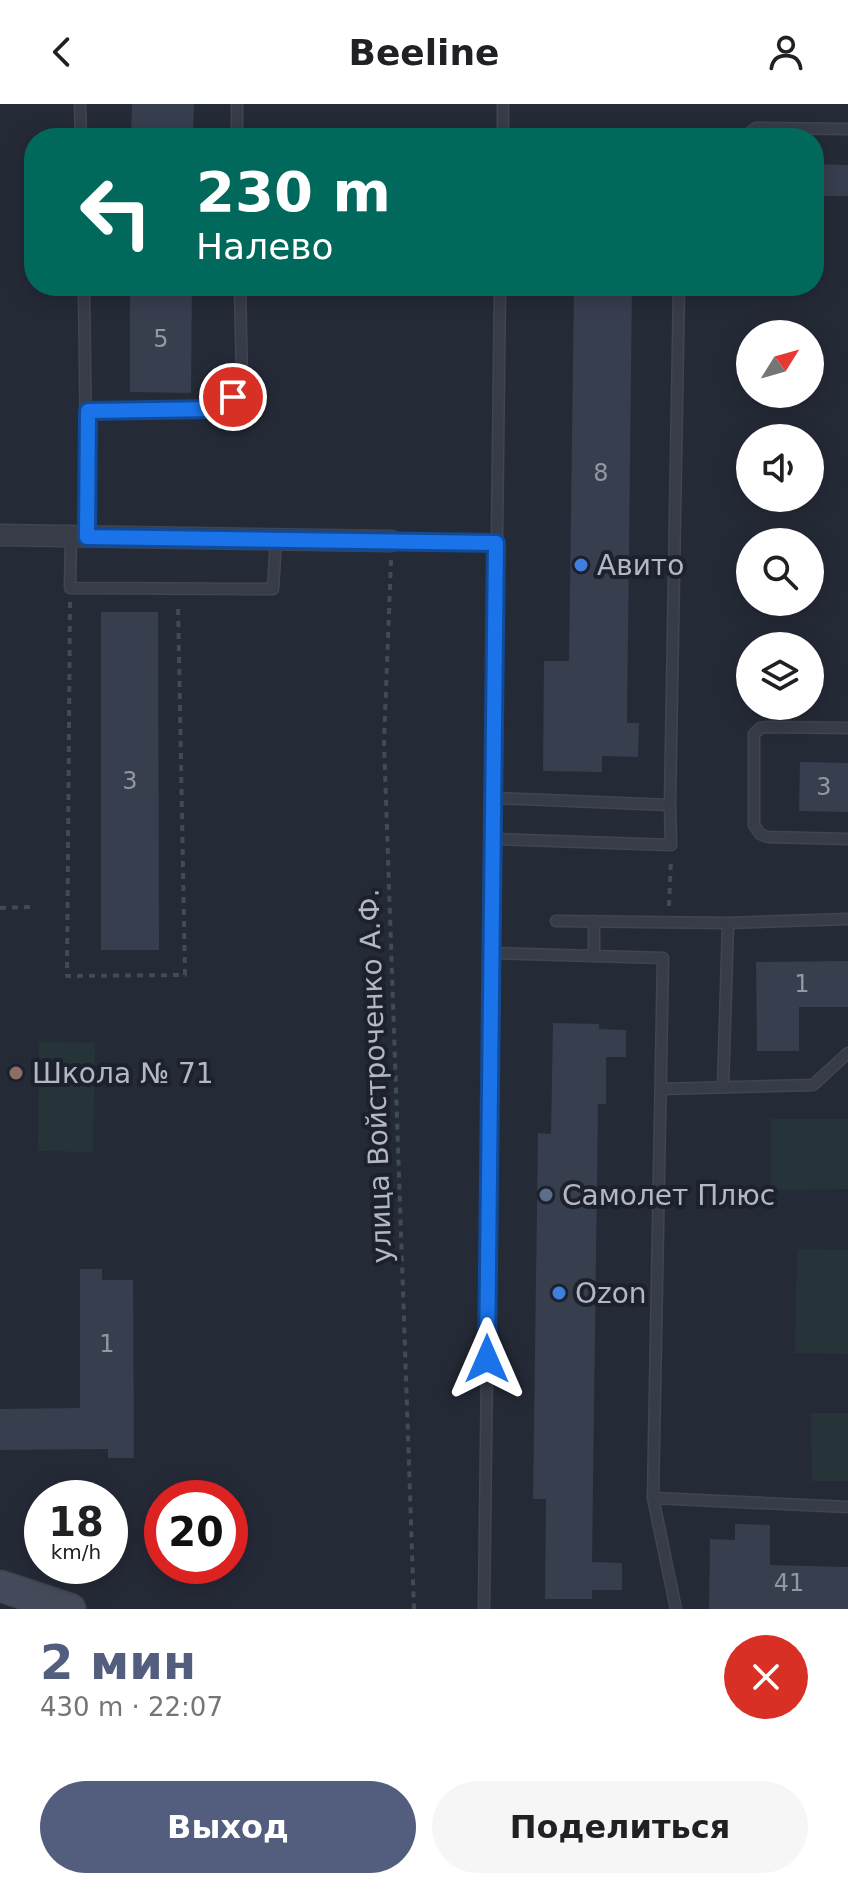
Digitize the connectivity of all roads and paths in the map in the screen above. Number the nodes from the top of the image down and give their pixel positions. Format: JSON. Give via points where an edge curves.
{"nodes":[{"id":1,"x":80,"y":104,"type":"edge"},
{"id":2,"x":237,"y":104,"type":"edge"},
{"id":3,"x":503,"y":104,"type":"edge"},
{"id":4,"x":81,"y":128,"type":"edge"},
{"id":5,"x":237,"y":128,"type":"edge"},
{"id":6,"x":503,"y":128,"type":"edge"},
{"id":7,"x":824,"y":129,"type":"edge"},
{"id":8,"x":848,"y":129,"type":"edge"},
{"id":9,"x":84,"y":296,"type":"edge"},
{"id":10,"x":240,"y":296,"type":"edge"},
{"id":11,"x":500,"y":296,"type":"edge"},
{"id":12,"x":679,"y":296,"type":"edge"},
{"id":13,"x":88,"y":411,"type":"junction"},
{"id":14,"x":0,"y":535,"type":"edge"},
{"id":15,"x":79,"y":537,"type":"junction"},
{"id":16,"x":276,"y":540,"type":"junction"},
{"id":17,"x":391,"y":541,"type":"junction"},
{"id":18,"x":496,"y":543,"type":"junction"},
{"id":19,"x":70,"y":588,"type":"junction"},
{"id":20,"x":177,"y":588,"type":"junction"},
{"id":21,"x":848,"y":728,"type":"edge"},
{"id":22,"x":494,"y":798,"type":"junction"},
{"id":23,"x":670,"y":805,"type":"junction"},
{"id":24,"x":492,"y":839,"type":"junction"},
{"id":25,"x":848,"y":839,"type":"edge"},
{"id":26,"x":671,"y":845,"type":"junction"},
{"id":27,"x":30,"y":907,"type":"dead end"},
{"id":28,"x":0,"y":908,"type":"edge"},
{"id":29,"x":848,"y":919,"type":"edge"},
{"id":30,"x":556,"y":921,"type":"dead end"},
{"id":31,"x":594,"y":921,"type":"junction"},
{"id":32,"x":669,"y":922,"type":"junction"},
{"id":33,"x":728,"y":923,"type":"junction"},
{"id":34,"x":492,"y":953,"type":"junction"},
{"id":35,"x":594,"y":956,"type":"junction"},
{"id":36,"x":848,"y":1053,"type":"edge"},
{"id":37,"x":723,"y":1087,"type":"junction"},
{"id":38,"x":661,"y":1089,"type":"junction"},
{"id":39,"x":653,"y":1498,"type":"junction"},
{"id":40,"x":848,"y":1507,"type":"edge"},
{"id":41,"x":0,"y":1586,"type":"edge"},
{"id":42,"x":64,"y":1608,"type":"edge"},
{"id":43,"x":414,"y":1609,"type":"edge"},
{"id":44,"x":484,"y":1609,"type":"edge"},
{"id":45,"x":676,"y":1609,"type":"edge"}],
"edges":[{"from":1,"to":4,"type":"lane"},
{"from":2,"to":5,"type":"lane"},
{"from":3,"to":6,"type":"lane"},
{"from":7,"to":8,"type":"lane"},
{"from":9,"to":13,"type":"lane"},
{"from":10,"to":13,"type":"lane","via":[[242,382],[233,397],[216,409]]},
{"from":11,"to":18,"type":"lane"},
{"from":12,"to":23,"type":"lane"},
{"from":13,"to":15,"type":"lane"},
{"from":14,"to":15,"type":"street"},
{"from":15,"to":16,"type":"street"},
{"from":15,"to":19,"type":"lane"},
{"from":16,"to":17,"type":"street"},
{"from":16,"to":20,"type":"lane","via":[[273,589]]},
{"from":17,"to":18,"type":"lane"},
{"from":17,"to":43,"type":"path","name":"улица Войстроченко А.Ф.","via":[[384,742]]},
{"from":18,"to":22,"type":"lane"},
{"from":19,"to":20,"type":"lane"},
{"from":19,"to":20,"type":"path","via":[[67,976],[185,975]]},
{"from":21,"to":25,"type":"lane","via":[[767,727],[754,734],[754,825],[768,837]]},
{"from":22,"to":23,"type":"lane"},
{"from":22,"to":24,"type":"lane"},
{"from":23,"to":26,"type":"lane"},
{"from":24,"to":26,"type":"lane"},
{"from":24,"to":34,"type":"lane"},
{"from":26,"to":32,"type":"path"},
{"from":27,"to":28,"type":"path"},
{"from":29,"to":33,"type":"lane"},
{"from":30,"to":31,"type":"lane"},
{"from":31,"to":32,"type":"lane"},
{"from":31,"to":35,"type":"lane"},
{"from":32,"to":33,"type":"lane"},
{"from":33,"to":37,"type":"lane"},
{"from":34,"to":35,"type":"lane"},
{"from":34,"to":44,"type":"lane"},
{"from":35,"to":38,"type":"lane","via":[[663,958]]},
{"from":36,"to":37,"type":"lane","via":[[813,1085]]},
{"from":37,"to":38,"type":"lane"},
{"from":38,"to":39,"type":"lane"},
{"from":39,"to":40,"type":"lane"},
{"from":39,"to":45,"type":"lane"},
{"from":41,"to":42,"type":"main road"}]}
